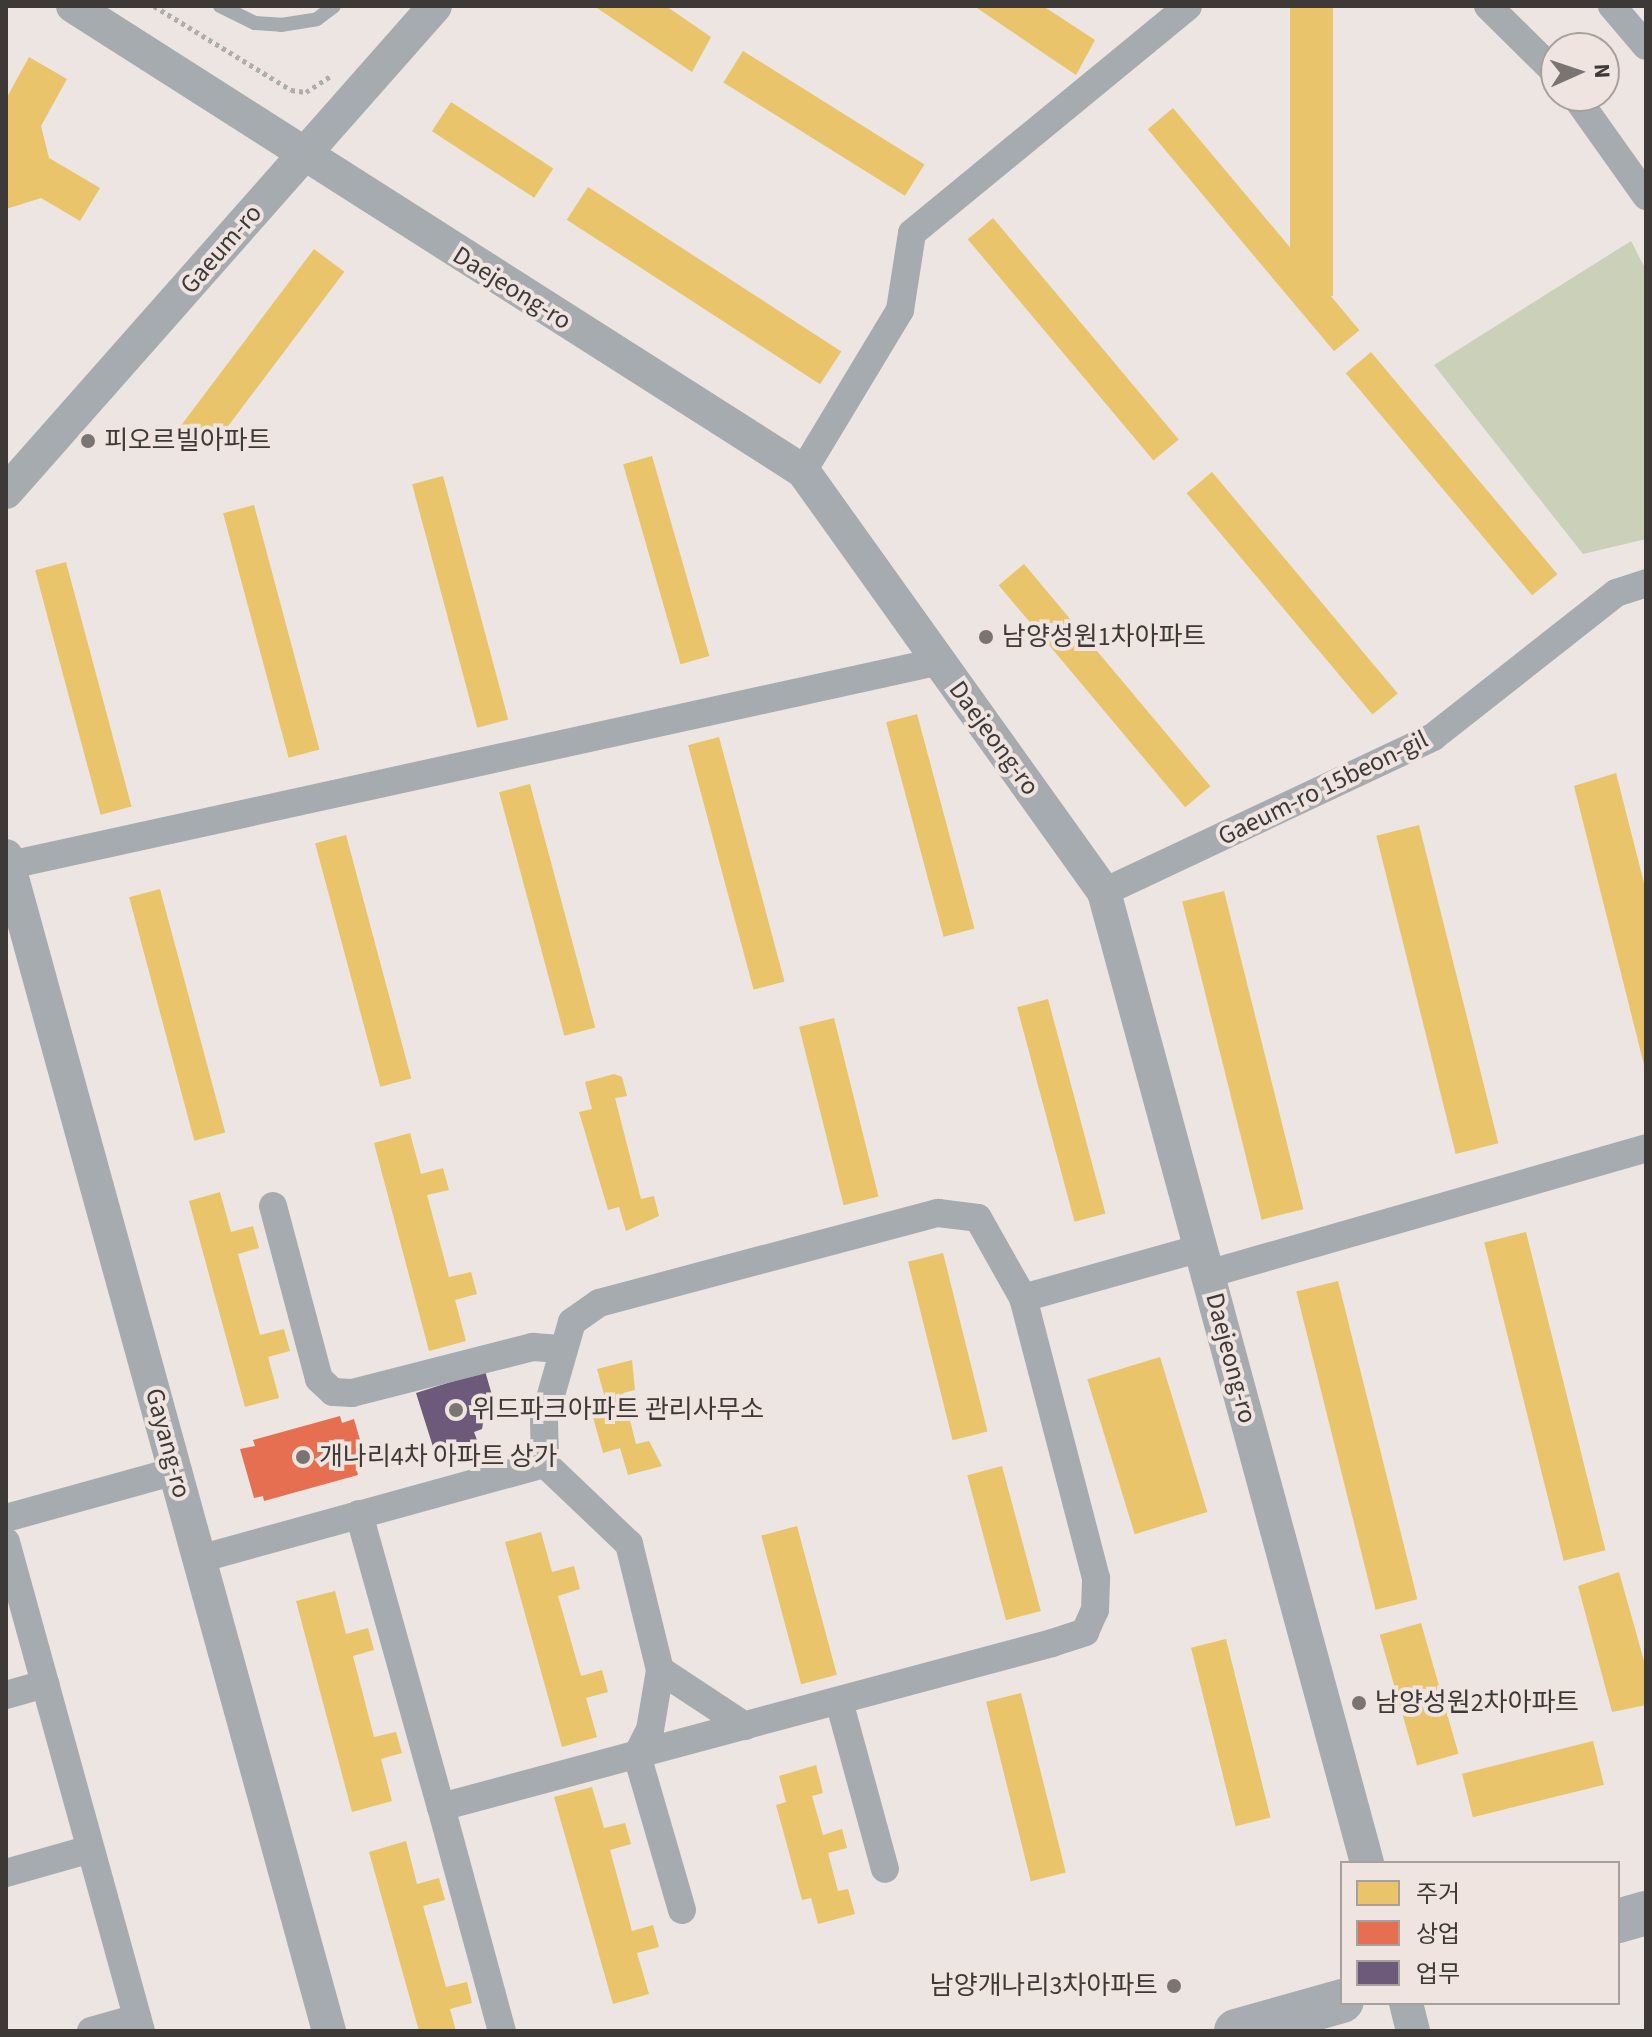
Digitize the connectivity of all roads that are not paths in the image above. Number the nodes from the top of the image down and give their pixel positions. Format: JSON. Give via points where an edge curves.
{"nodes":[{"id":1,"x":73,"y":6,"type":"edge"},
{"id":2,"x":220,"y":6,"type":"edge"},
{"id":3,"x":334,"y":6,"type":"edge"},
{"id":4,"x":435,"y":6,"type":"edge"},
{"id":5,"x":1188,"y":6,"type":"edge"},
{"id":6,"x":1488,"y":6,"type":"edge"},
{"id":7,"x":1612,"y":6,"type":"edge"},
{"id":8,"x":1646,"y":46,"type":"edge"},
{"id":9,"x":1540,"y":57,"type":"edge"},
{"id":10,"x":1586,"y":112,"type":"edge"},
{"id":11,"x":303,"y":156,"type":"junction"},
{"id":12,"x":1646,"y":196,"type":"edge"},
{"id":13,"x":803,"y":471,"type":"junction"},
{"id":14,"x":6,"y":492,"type":"edge"},
{"id":15,"x":1646,"y":583,"type":"edge"},
{"id":16,"x":940,"y":661,"type":"junction"},
{"id":17,"x":8,"y":861,"type":"edge"},
{"id":18,"x":1104,"y":892,"type":"junction"},
{"id":19,"x":1646,"y":1148,"type":"edge"},
{"id":20,"x":273,"y":1206,"type":"dead end"},
{"id":21,"x":1204,"y":1261,"type":"junction"},
{"id":22,"x":1023,"y":1298,"type":"junction"},
{"id":23,"x":561,"y":1349,"type":"junction"},
{"id":24,"x":545,"y":1464,"type":"junction"},
{"id":25,"x":175,"y":1471,"type":"junction"},
{"id":26,"x":359,"y":1514,"type":"junction"},
{"id":27,"x":6,"y":1518,"type":"edge"},
{"id":28,"x":6,"y":1542,"type":"edge"},
{"id":29,"x":199,"y":1559,"type":"junction"},
{"id":30,"x":660,"y":1670,"type":"junction"},
{"id":31,"x":45,"y":1684,"type":"junction"},
{"id":32,"x":6,"y":1695,"type":"edge"},
{"id":33,"x":839,"y":1701,"type":"junction"},
{"id":34,"x":745,"y":1726,"type":"junction"},
{"id":35,"x":637,"y":1755,"type":"junction"},
{"id":36,"x":441,"y":1807,"type":"junction"},
{"id":37,"x":90,"y":1849,"type":"junction"},
{"id":38,"x":1366,"y":1861,"type":"edge"},
{"id":39,"x":885,"y":1869,"type":"dead end"},
{"id":40,"x":6,"y":1873,"type":"edge"},
{"id":41,"x":682,"y":1910,"type":"dead end"},
{"id":42,"x":1646,"y":1913,"type":"edge"},
{"id":43,"x":1620,"y":1920,"type":"edge"},
{"id":44,"x":1340,"y":2002,"type":"edge"},
{"id":45,"x":1406,"y":2005,"type":"edge"},
{"id":46,"x":139,"y":2025,"type":"edge"},
{"id":47,"x":91,"y":2031,"type":"edge"},
{"id":48,"x":329,"y":2031,"type":"edge"},
{"id":49,"x":502,"y":2031,"type":"edge"},
{"id":50,"x":1236,"y":2031,"type":"edge"},
{"id":51,"x":1413,"y":2031,"type":"edge"}],
"edges":[{"from":1,"to":11,"type":"street","name":"Daejeong-ro","via":[[298,146]]},
{"from":2,"to":3,"type":"lane","via":[[255,23],[281,25],[317,19]]},
{"from":4,"to":11,"type":"street","name":"Gaeum-ro"},
{"from":5,"to":13,"type":"street","via":[[912,233],[900,310]]},
{"from":6,"to":9,"type":"street"},
{"from":7,"to":8,"type":"street"},
{"from":10,"to":12,"type":"street"},
{"from":11,"to":13,"type":"street","name":"Daejeong-ro"},
{"from":11,"to":14,"type":"street","name":"Gaeum-ro"},
{"from":13,"to":16,"type":"street","name":"Daejeong-ro"},
{"from":15,"to":18,"type":"street","name":"Gaeum-ro 15beon-gil","via":[[1616,593],[1433,737]]},
{"from":16,"to":17,"type":"street"},
{"from":16,"to":18,"type":"street","name":"Daejeong-ro"},
{"from":17,"to":25,"type":"street","name":"Gayang-ro"},
{"from":18,"to":21,"type":"street","name":"Daejeong-ro"},
{"from":19,"to":21,"type":"street"},
{"from":20,"to":23,"type":"street","via":[[319,1379],[333,1392],[352,1393],[533,1347]]},
{"from":21,"to":22,"type":"street"},
{"from":21,"to":38,"type":"street","name":"Daejeong-ro"},
{"from":22,"to":23,"type":"street","via":[[978,1218],[938,1213],[599,1303],[572,1322]]},
{"from":22,"to":33,"type":"street","via":[[1096,1578],[1085,1632]]},
{"from":23,"to":24,"type":"street","via":[[544,1419]]},
{"from":24,"to":26,"type":"street"},
{"from":24,"to":30,"type":"street","via":[[629,1544]]},
{"from":25,"to":27,"type":"street"},
{"from":25,"to":29,"type":"street","name":"Gayang-ro"},
{"from":26,"to":29,"type":"street"},
{"from":26,"to":36,"type":"street"},
{"from":28,"to":31,"type":"street"},
{"from":29,"to":48,"type":"street","name":"Gayang-ro"},
{"from":30,"to":34,"type":"street"},
{"from":30,"to":35,"type":"street","via":[[650,1730]]},
{"from":31,"to":32,"type":"street"},
{"from":31,"to":37,"type":"street"},
{"from":33,"to":34,"type":"street"},
{"from":33,"to":39,"type":"street"},
{"from":34,"to":35,"type":"street"},
{"from":35,"to":36,"type":"street"},
{"from":35,"to":41,"type":"street"},
{"from":36,"to":49,"type":"street"},
{"from":37,"to":40,"type":"street"},
{"from":37,"to":46,"type":"street"},
{"from":42,"to":43,"type":"main road"},
{"from":44,"to":50,"type":"main road"},
{"from":45,"to":51,"type":"street"},
{"from":46,"to":47,"type":"street"}]}
